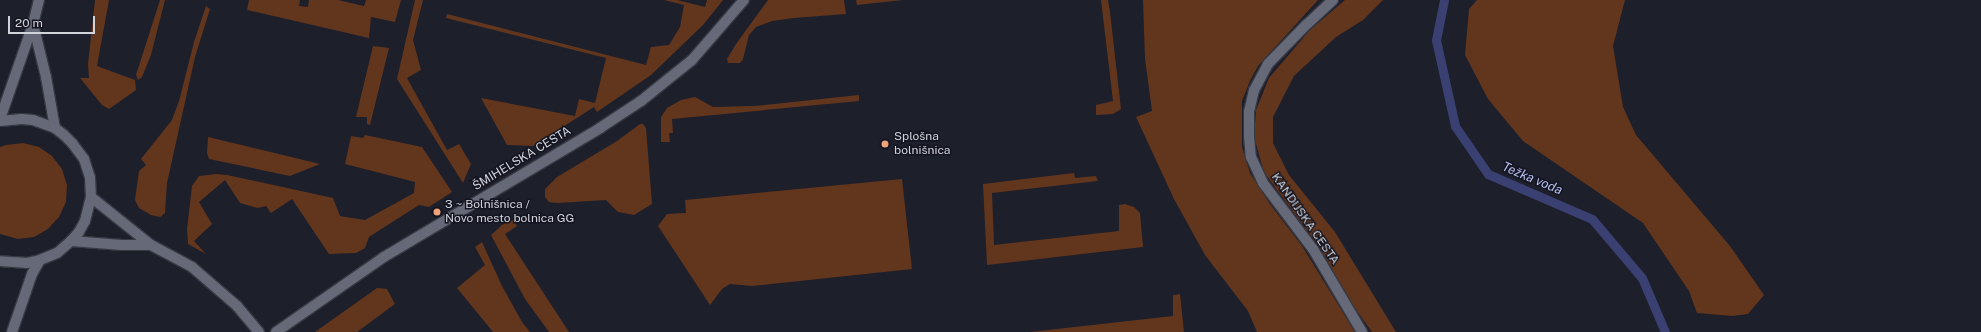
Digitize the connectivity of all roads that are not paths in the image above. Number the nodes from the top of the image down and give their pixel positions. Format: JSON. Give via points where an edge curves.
{"nodes":[{"id":1,"x":39,"y":0,"type":"edge"},
{"id":2,"x":744,"y":0,"type":"edge"},
{"id":3,"x":1333,"y":0,"type":"edge"},
{"id":4,"x":33,"y":24,"type":"junction"},
{"id":5,"x":0,"y":120,"type":"edge"},
{"id":6,"x":54,"y":128,"type":"junction"},
{"id":7,"x":91,"y":197,"type":"junction"},
{"id":8,"x":71,"y":241,"type":"junction"},
{"id":9,"x":151,"y":245,"type":"junction"},
{"id":10,"x":40,"y":260,"type":"junction"},
{"id":11,"x":0,"y":261,"type":"edge"},
{"id":12,"x":12,"y":332,"type":"edge"},
{"id":13,"x":259,"y":332,"type":"edge"},
{"id":14,"x":276,"y":332,"type":"edge"},
{"id":15,"x":1362,"y":332,"type":"edge"}],
"edges":[{"from":1,"to":4,"type":"street"},
{"from":2,"to":14,"type":"street","name":"ŠMIHELSKA CESTA","via":[[692,60],[641,102],[384,256]]},
{"from":3,"to":15,"type":"street","name":"KANDIJSKA CESTA","via":[[1268,64],[1254,90],[1249,112],[1249,136],[1251,157],[1263,183],[1313,249]]},
{"from":4,"to":5,"type":"street"},
{"from":4,"to":6,"type":"street","via":[[46,77]]},
{"from":5,"to":6,"type":"street","via":[[22,119],[44,123]]},
{"from":6,"to":7,"type":"street","via":[[72,143],[84,159],[90,178]]},
{"from":7,"to":8,"type":"street","via":[[85,221]]},
{"from":7,"to":9,"type":"street"},
{"from":8,"to":9,"type":"street"},
{"from":8,"to":10,"type":"street","via":[[57,253]]},
{"from":9,"to":13,"type":"street","via":[[192,267],[237,306]]},
{"from":10,"to":11,"type":"street","via":[[27,263]]},
{"from":10,"to":12,"type":"street","via":[[32,274]]}]}
